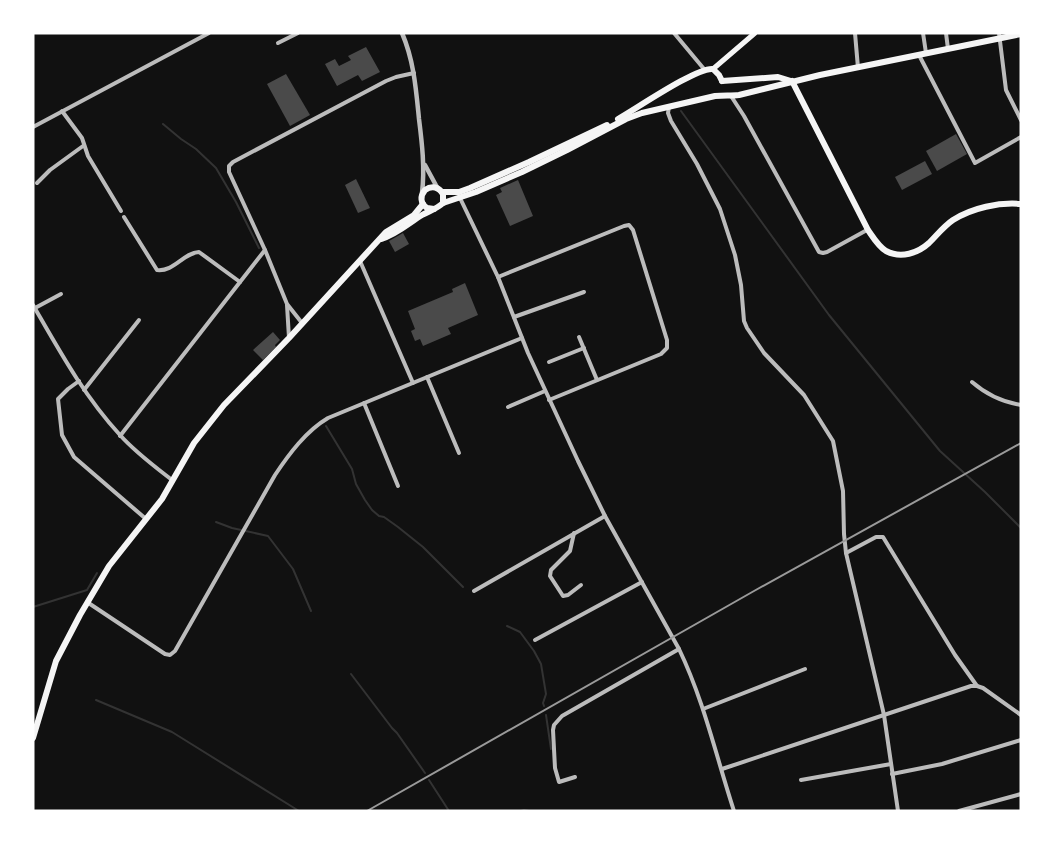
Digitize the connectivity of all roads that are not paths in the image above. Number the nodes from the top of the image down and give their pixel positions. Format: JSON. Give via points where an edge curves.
{"nodes":[{"id":1,"x":209,"y":33,"type":"edge"},
{"id":2,"x":298,"y":33,"type":"edge"},
{"id":3,"x":402,"y":33,"type":"edge"},
{"id":4,"x":674,"y":33,"type":"edge"},
{"id":5,"x":755,"y":33,"type":"edge"},
{"id":6,"x":855,"y":33,"type":"edge"},
{"id":7,"x":923,"y":33,"type":"edge"},
{"id":8,"x":946,"y":33,"type":"edge"},
{"id":9,"x":1021,"y":33,"type":"edge"},
{"id":10,"x":999,"y":36,"type":"edge"},
{"id":11,"x":278,"y":43,"type":"dead end"},
{"id":12,"x":948,"y":49,"type":"junction"},
{"id":13,"x":922,"y":54,"type":"junction"},
{"id":14,"x":858,"y":68,"type":"junction"},
{"id":15,"x":704,"y":69,"type":"junction"},
{"id":16,"x":713,"y":69,"type":"junction"},
{"id":17,"x":414,"y":73,"type":"junction"},
{"id":18,"x":722,"y":81,"type":"junction"},
{"id":19,"x":792,"y":81,"type":"junction"},
{"id":20,"x":661,"y":93,"type":"junction"},
{"id":21,"x":716,"y":96,"type":"junction"},
{"id":22,"x":731,"y":96,"type":"junction"},
{"id":23,"x":667,"y":107,"type":"junction"},
{"id":24,"x":62,"y":111,"type":"junction"},
{"id":25,"x":1021,"y":120,"type":"edge"},
{"id":26,"x":33,"y":126,"type":"edge"},
{"id":27,"x":1021,"y":137,"type":"edge"},
{"id":28,"x":84,"y":146,"type":"junction"},
{"id":29,"x":424,"y":163,"type":"junction"},
{"id":30,"x":37,"y":183,"type":"dead end"},
{"id":31,"x":440,"y":190,"type":"junction"},
{"id":32,"x":423,"y":193,"type":"junction"},
{"id":33,"x":460,"y":198,"type":"junction"},
{"id":34,"x":442,"y":203,"type":"junction"},
{"id":35,"x":423,"y":204,"type":"junction"},
{"id":36,"x":1021,"y":204,"type":"edge"},
{"id":37,"x":435,"y":209,"type":"junction"},
{"id":38,"x":121,"y":211,"type":"dead end"},
{"id":39,"x":124,"y":217,"type":"dead end"},
{"id":40,"x":868,"y":230,"type":"junction"},
{"id":41,"x":381,"y":239,"type":"junction"},
{"id":42,"x":265,"y":250,"type":"junction"},
{"id":43,"x":360,"y":261,"type":"junction"},
{"id":44,"x":498,"y":277,"type":"junction"},
{"id":45,"x":240,"y":282,"type":"junction"},
{"id":46,"x":584,"y":292,"type":"dead end"},
{"id":47,"x":61,"y":294,"type":"dead end"},
{"id":48,"x":287,"y":304,"type":"junction"},
{"id":49,"x":34,"y":307,"type":"edge"},
{"id":50,"x":514,"y":317,"type":"junction"},
{"id":51,"x":139,"y":320,"type":"dead end"},
{"id":52,"x":303,"y":323,"type":"junction"},
{"id":53,"x":579,"y":337,"type":"dead end"},
{"id":54,"x":289,"y":338,"type":"junction"},
{"id":55,"x":522,"y":338,"type":"junction"},
{"id":56,"x":584,"y":348,"type":"junction"},
{"id":57,"x":549,"y":362,"type":"dead end"},
{"id":58,"x":427,"y":377,"type":"junction"},
{"id":59,"x":597,"y":380,"type":"junction"},
{"id":60,"x":79,"y":381,"type":"junction"},
{"id":61,"x":972,"y":382,"type":"dead end"},
{"id":62,"x":413,"y":383,"type":"junction"},
{"id":63,"x":84,"y":390,"type":"junction"},
{"id":64,"x":545,"y":391,"type":"junction"},
{"id":65,"x":549,"y":400,"type":"junction"},
{"id":66,"x":364,"y":403,"type":"junction"},
{"id":67,"x":1021,"y":405,"type":"edge"},
{"id":68,"x":508,"y":407,"type":"dead end"},
{"id":69,"x":120,"y":436,"type":"junction"},
{"id":70,"x":459,"y":453,"type":"dead end"},
{"id":71,"x":172,"y":480,"type":"junction"},
{"id":72,"x":398,"y":486,"type":"dead end"},
{"id":73,"x":605,"y":516,"type":"junction"},
{"id":74,"x":147,"y":520,"type":"junction"},
{"id":75,"x":574,"y":532,"type":"junction"},
{"id":76,"x":846,"y":554,"type":"junction"},
{"id":77,"x":642,"y":582,"type":"junction"},
{"id":78,"x":581,"y":585,"type":"dead end"},
{"id":79,"x":474,"y":591,"type":"dead end"},
{"id":80,"x":87,"y":602,"type":"junction"},
{"id":81,"x":535,"y":640,"type":"dead end"},
{"id":82,"x":679,"y":649,"type":"junction"},
{"id":83,"x":805,"y":669,"type":"dead end"},
{"id":84,"x":977,"y":686,"type":"junction"},
{"id":85,"x":703,"y":709,"type":"junction"},
{"id":86,"x":884,"y":715,"type":"junction"},
{"id":87,"x":1021,"y":715,"type":"edge"},
{"id":88,"x":33,"y":738,"type":"edge"},
{"id":89,"x":1021,"y":740,"type":"edge"},
{"id":90,"x":891,"y":764,"type":"junction"},
{"id":91,"x":722,"y":769,"type":"junction"},
{"id":92,"x":892,"y":774,"type":"junction"},
{"id":93,"x":575,"y":777,"type":"dead end"},
{"id":94,"x":801,"y":780,"type":"dead end"},
{"id":95,"x":1021,"y":794,"type":"edge"},
{"id":96,"x":734,"y":811,"type":"edge"},
{"id":97,"x":898,"y":811,"type":"edge"},
{"id":98,"x":959,"y":811,"type":"edge"}],
"edges":[{"from":1,"to":24,"type":"street"},
{"from":2,"to":11,"type":"street"},
{"from":3,"to":17,"type":"street"},
{"from":4,"to":15,"type":"street"},
{"from":5,"to":16,"type":"main road"},
{"from":6,"to":14,"type":"street"},
{"from":7,"to":13,"type":"street"},
{"from":8,"to":12,"type":"street"},
{"from":9,"to":10,"type":"main road"},
{"from":10,"to":12,"type":"main road"},
{"from":10,"to":25,"type":"street","via":[[1007,94]]},
{"from":12,"to":13,"type":"main road"},
{"from":13,"to":14,"type":"main road"},
{"from":13,"to":27,"type":"street","via":[[975,163]]},
{"from":14,"to":19,"type":"main road"},
{"from":15,"to":16,"type":"main road"},
{"from":15,"to":20,"type":"main road"},
{"from":16,"to":18,"type":"main road"},
{"from":17,"to":29,"type":"street"},
{"from":17,"to":42,"type":"street","via":[[386,81],[229,166]]},
{"from":18,"to":19,"type":"main road","via":[[778,77]]},
{"from":18,"to":21,"type":"main road"},
{"from":19,"to":22,"type":"main road"},
{"from":19,"to":40,"type":"main road"},
{"from":20,"to":23,"type":"main road"},
{"from":20,"to":31,"type":"main road","via":[[612,123],[502,174],[459,192]]},
{"from":21,"to":22,"type":"main road"},
{"from":21,"to":23,"type":"main road"},
{"from":22,"to":40,"type":"street","via":[[819,252]]},
{"from":23,"to":33,"type":"main road","via":[[626,119],[522,172]]},
{"from":23,"to":76,"type":"street","via":[[723,218],[735,255],[747,328],[764,353],[804,395],[833,441],[843,491]]},
{"from":24,"to":26,"type":"street"},
{"from":24,"to":28,"type":"street"},
{"from":28,"to":30,"type":"street"},
{"from":28,"to":38,"type":"street"},
{"from":29,"to":31,"type":"street"},
{"from":29,"to":32,"type":"street"},
{"from":31,"to":32,"type":"main road","via":[[430,187]]},
{"from":31,"to":34,"type":"main road"},
{"from":32,"to":35,"type":"main road"},
{"from":33,"to":34,"type":"main road"},
{"from":33,"to":44,"type":"street"},
{"from":34,"to":37,"type":"main road"},
{"from":35,"to":37,"type":"main road"},
{"from":35,"to":41,"type":"main road"},
{"from":36,"to":40,"type":"main road","via":[[978,209],[953,220],[912,254],[887,251]]},
{"from":37,"to":41,"type":"main road"},
{"from":39,"to":45,"type":"street","via":[[157,270],[165,270],[199,252]]},
{"from":41,"to":43,"type":"main road"},
{"from":42,"to":45,"type":"street"},
{"from":42,"to":48,"type":"street"},
{"from":43,"to":52,"type":"main road"},
{"from":43,"to":62,"type":"street"},
{"from":44,"to":50,"type":"street"},
{"from":44,"to":59,"type":"street","via":[[630,226],[668,346],[661,354]]},
{"from":45,"to":69,"type":"street"},
{"from":46,"to":50,"type":"street"},
{"from":47,"to":49,"type":"street"},
{"from":48,"to":52,"type":"street"},
{"from":48,"to":54,"type":"street"},
{"from":49,"to":60,"type":"street"},
{"from":50,"to":55,"type":"street"},
{"from":51,"to":63,"type":"street"},
{"from":52,"to":54,"type":"main road"},
{"from":53,"to":56,"type":"street"},
{"from":54,"to":71,"type":"main road","via":[[205,427]]},
{"from":55,"to":58,"type":"street"},
{"from":55,"to":64,"type":"street"},
{"from":56,"to":57,"type":"street"},
{"from":56,"to":59,"type":"street"},
{"from":58,"to":62,"type":"street"},
{"from":58,"to":70,"type":"street"},
{"from":59,"to":65,"type":"street"},
{"from":60,"to":63,"type":"street"},
{"from":60,"to":74,"type":"street","via":[[58,399],[62,435],[74,457]]},
{"from":61,"to":67,"type":"street","via":[[994,398]]},
{"from":62,"to":66,"type":"street"},
{"from":63,"to":69,"type":"street"},
{"from":64,"to":65,"type":"street"},
{"from":64,"to":68,"type":"street"},
{"from":65,"to":73,"type":"street"},
{"from":66,"to":72,"type":"street"},
{"from":66,"to":80,"type":"street","via":[[324,421],[289,454],[170,656]]},
{"from":69,"to":71,"type":"street"},
{"from":71,"to":74,"type":"main road"},
{"from":73,"to":75,"type":"street"},
{"from":73,"to":77,"type":"street"},
{"from":74,"to":80,"type":"main road"},
{"from":75,"to":78,"type":"street","via":[[570,551],[549,574],[563,596]]},
{"from":75,"to":79,"type":"street"},
{"from":76,"to":84,"type":"street","via":[[883,537]]},
{"from":76,"to":86,"type":"street"},
{"from":77,"to":81,"type":"street"},
{"from":77,"to":82,"type":"street"},
{"from":80,"to":88,"type":"main road","via":[[57,661]]},
{"from":82,"to":85,"type":"street"},
{"from":82,"to":93,"type":"street","via":[[562,716],[554,725],[559,782]]},
{"from":83,"to":85,"type":"street"},
{"from":84,"to":86,"type":"street"},
{"from":84,"to":87,"type":"street"},
{"from":85,"to":91,"type":"street"},
{"from":86,"to":90,"type":"street"},
{"from":86,"to":91,"type":"street"},
{"from":89,"to":92,"type":"street","via":[[942,764]]},
{"from":90,"to":92,"type":"street"},
{"from":90,"to":94,"type":"street"},
{"from":91,"to":96,"type":"street"},
{"from":92,"to":97,"type":"street"},
{"from":95,"to":98,"type":"street"}]}
